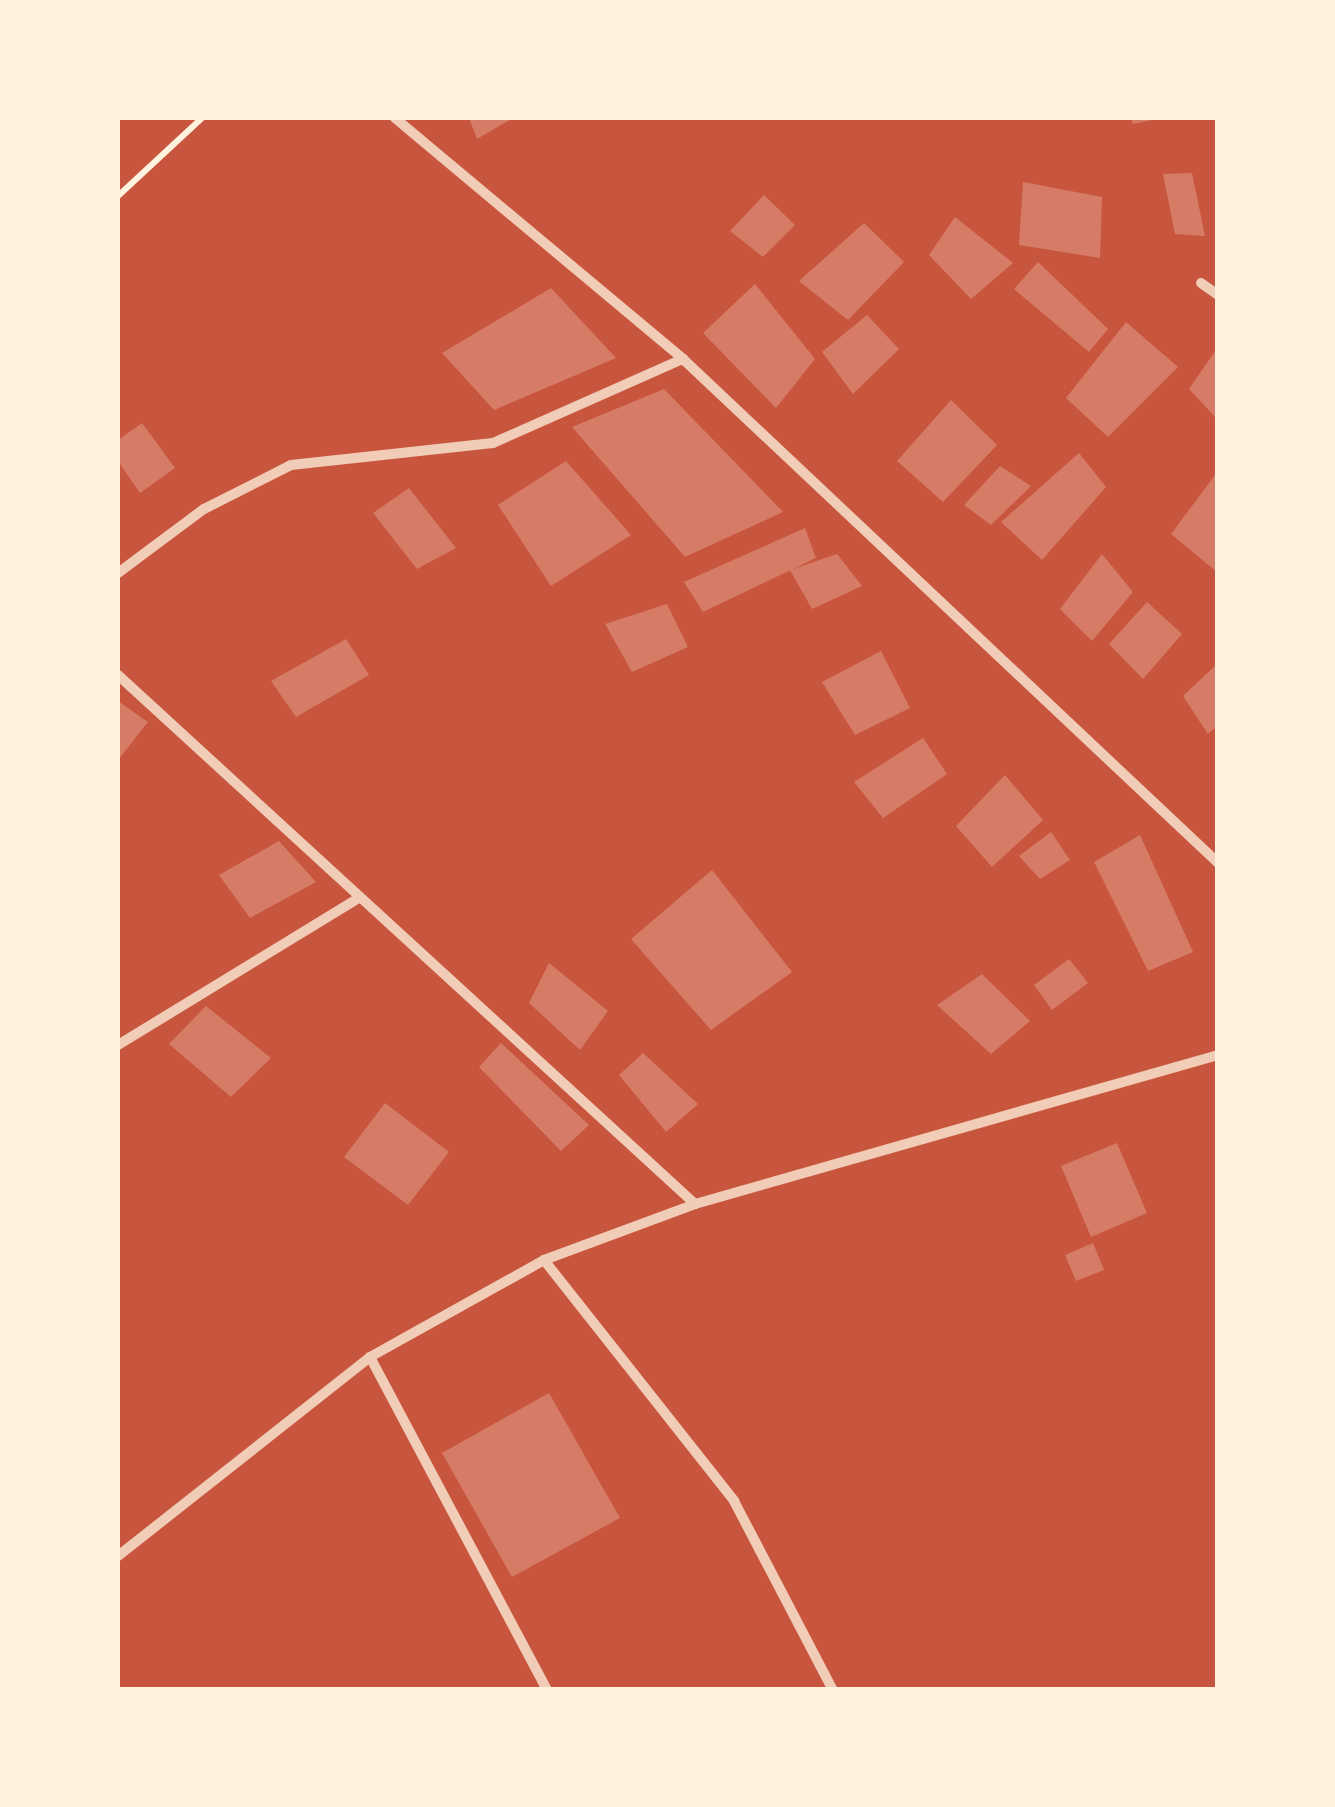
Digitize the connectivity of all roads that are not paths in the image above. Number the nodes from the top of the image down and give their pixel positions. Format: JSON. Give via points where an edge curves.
{"nodes":[{"id":1,"x":394,"y":118,"type":"edge"},
{"id":2,"x":1201,"y":283,"type":"dead end"},
{"id":3,"x":1218,"y":294,"type":"edge"},
{"id":4,"x":683,"y":359,"type":"junction"},
{"id":5,"x":118,"y":574,"type":"edge"},
{"id":6,"x":118,"y":675,"type":"edge"},
{"id":7,"x":1218,"y":864,"type":"edge"},
{"id":8,"x":359,"y":898,"type":"junction"},
{"id":9,"x":118,"y":1045,"type":"edge"},
{"id":10,"x":1218,"y":1055,"type":"edge"},
{"id":11,"x":695,"y":1204,"type":"junction"},
{"id":12,"x":544,"y":1260,"type":"junction"},
{"id":13,"x":370,"y":1357,"type":"junction"},
{"id":14,"x":118,"y":1556,"type":"edge"},
{"id":15,"x":547,"y":1690,"type":"edge"},
{"id":16,"x":833,"y":1690,"type":"edge"}],
"edges":[{"from":1,"to":4,"type":"street"},
{"from":2,"to":3,"type":"street"},
{"from":4,"to":5,"type":"street","via":[[493,443],[291,466],[204,509]]},
{"from":4,"to":7,"type":"street"},
{"from":6,"to":8,"type":"street"},
{"from":8,"to":9,"type":"street"},
{"from":8,"to":11,"type":"street"},
{"from":10,"to":11,"type":"street"},
{"from":11,"to":12,"type":"street"},
{"from":12,"to":13,"type":"street"},
{"from":12,"to":16,"type":"street","via":[[734,1501]]},
{"from":13,"to":14,"type":"street"},
{"from":13,"to":15,"type":"street"}]}
